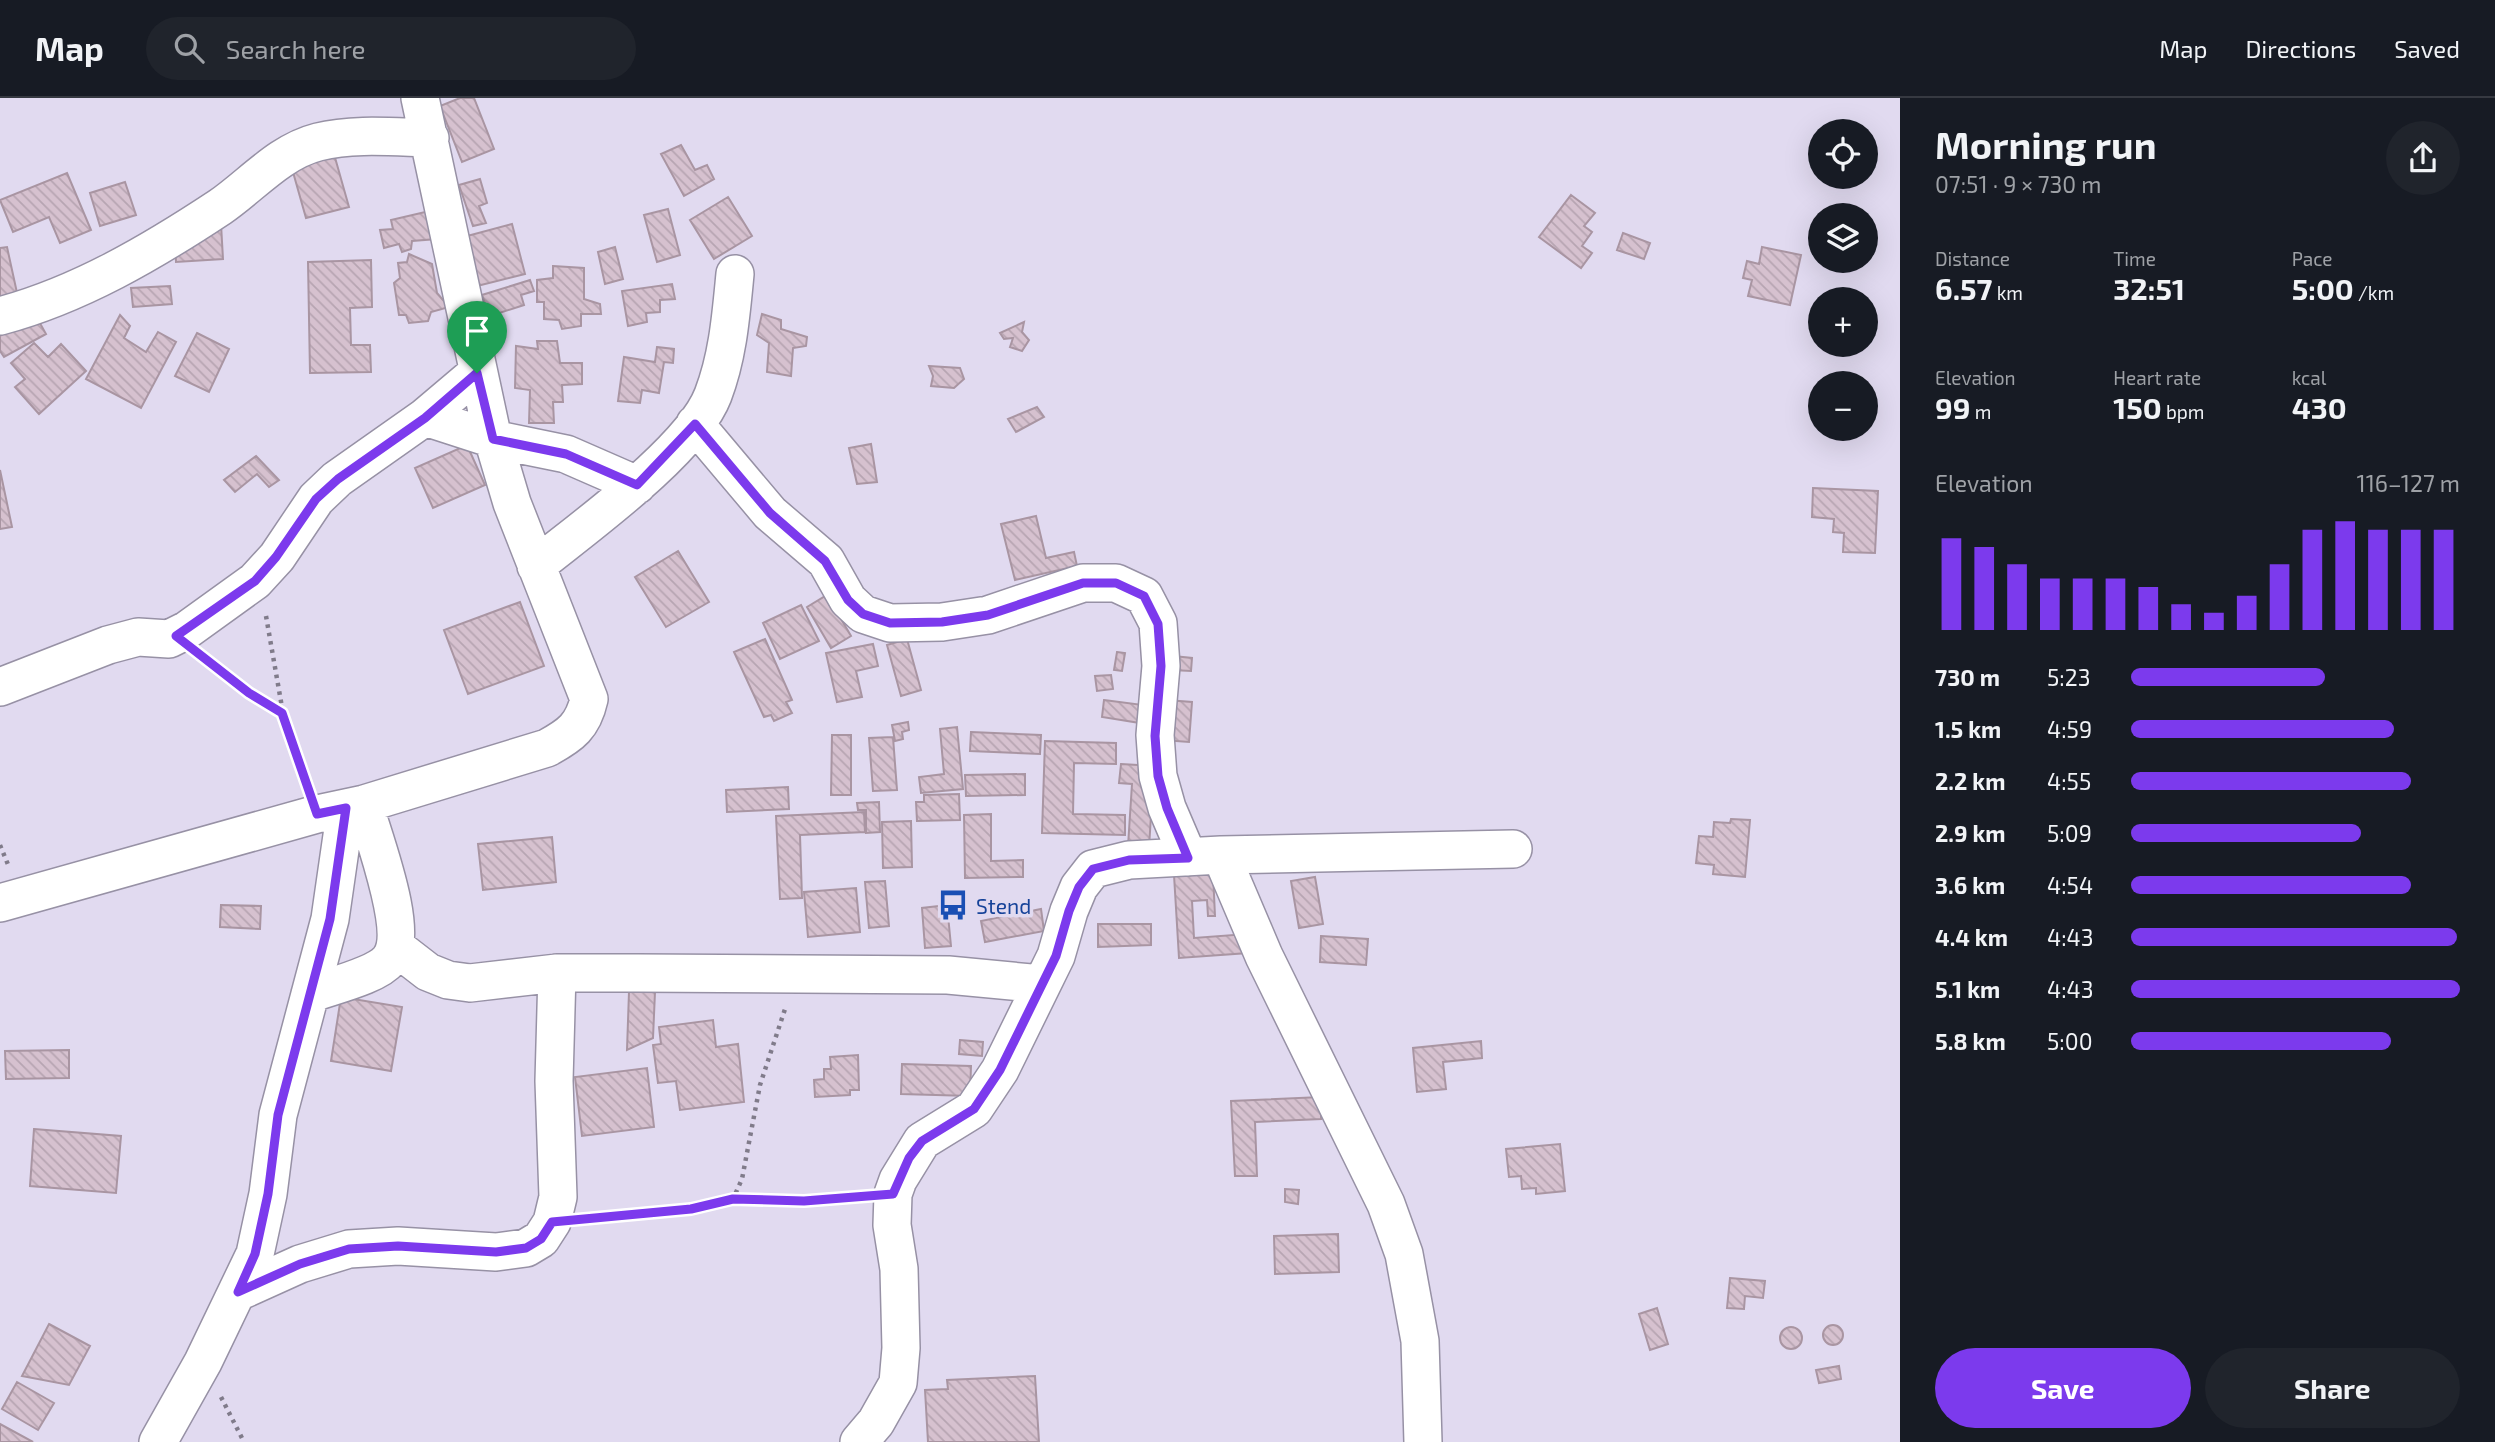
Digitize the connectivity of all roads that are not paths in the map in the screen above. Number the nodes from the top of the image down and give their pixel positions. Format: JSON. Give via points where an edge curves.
{"nodes":[{"id":1,"x":420,"y":98,"type":"edge"},
{"id":2,"x":430,"y":138,"type":"junction"},
{"id":3,"x":735,"y":274,"type":"dead end"},
{"id":4,"x":0,"y":316,"type":"edge"},
{"id":5,"x":477,"y":373,"type":"junction"},
{"id":6,"x":425,"y":418,"type":"junction"},
{"id":7,"x":695,"y":424,"type":"junction"},
{"id":8,"x":493,"y":439,"type":"junction"},
{"id":9,"x":637,"y":485,"type":"junction"},
{"id":10,"x":536,"y":566,"type":"junction"},
{"id":11,"x":0,"y":687,"type":"edge"},
{"id":12,"x":342,"y":809,"type":"junction"},
{"id":13,"x":1513,"y":849,"type":"dead end"},
{"id":14,"x":1204,"y":856,"type":"junction"},
{"id":15,"x":0,"y":903,"type":"edge"},
{"id":16,"x":397,"y":948,"type":"junction"},
{"id":17,"x":557,"y":973,"type":"junction"},
{"id":18,"x":1042,"y":984,"type":"junction"},
{"id":19,"x":310,"y":994,"type":"junction"},
{"id":20,"x":238,"y":1292,"type":"junction"},
{"id":21,"x":877,"y":1435,"type":"edge"},
{"id":22,"x":158,"y":1442,"type":"edge"},
{"id":23,"x":1423,"y":1442,"type":"edge"}],
"edges":[{"from":1,"to":2,"type":"street"},
{"from":2,"to":4,"type":"street","via":[[362,136],[317,142],[273,163],[241,192],[117,269],[76,290]]},
{"from":2,"to":5,"type":"street"},
{"from":3,"to":7,"type":"street","via":[[728,346],[713,398]]},
{"from":5,"to":6,"type":"street"},
{"from":5,"to":8,"type":"street"},
{"from":6,"to":8,"type":"street"},
{"from":6,"to":11,"type":"street","via":[[338,479],[316,499],[255,581],[176,636],[138,637],[108,645]]},
{"from":7,"to":9,"type":"street"},
{"from":7,"to":14,"type":"street","via":[[770,513],[825,561],[848,600],[863,614],[890,623],[942,622],[988,615],[1083,583],[1116,583],[1144,596],[1158,624],[1158,776],[1167,808]]},
{"from":8,"to":9,"type":"street","via":[[566,454]]},
{"from":8,"to":10,"type":"street"},
{"from":9,"to":10,"type":"street"},
{"from":10,"to":12,"type":"street","via":[[589,699],[586,716],[573,734],[547,748]]},
{"from":12,"to":15,"type":"street"},
{"from":12,"to":16,"type":"street","via":[[396,920]]},
{"from":12,"to":19,"type":"street","via":[[330,919]]},
{"from":13,"to":14,"type":"street"},
{"from":14,"to":18,"type":"street","via":[[1129,860],[1093,869],[1079,887]]},
{"from":14,"to":23,"type":"street","via":[[1265,956],[1386,1204],[1404,1254],[1420,1341]]},
{"from":16,"to":17,"type":"street","via":[[428,972],[470,984]]},
{"from":16,"to":19,"type":"street","via":[[378,969]]},
{"from":17,"to":18,"type":"street","via":[[948,975]]},
{"from":17,"to":20,"type":"street","via":[[558,1197],[552,1222],[541,1239],[526,1248],[496,1252],[398,1246],[349,1249],[300,1264]]},
{"from":18,"to":21,"type":"street","via":[[1000,1070],[974,1109],[922,1141],[893,1194],[901,1348],[898,1383]]},
{"from":19,"to":20,"type":"street","via":[[278,1115],[255,1254]]},
{"from":20,"to":22,"type":"street"}]}
